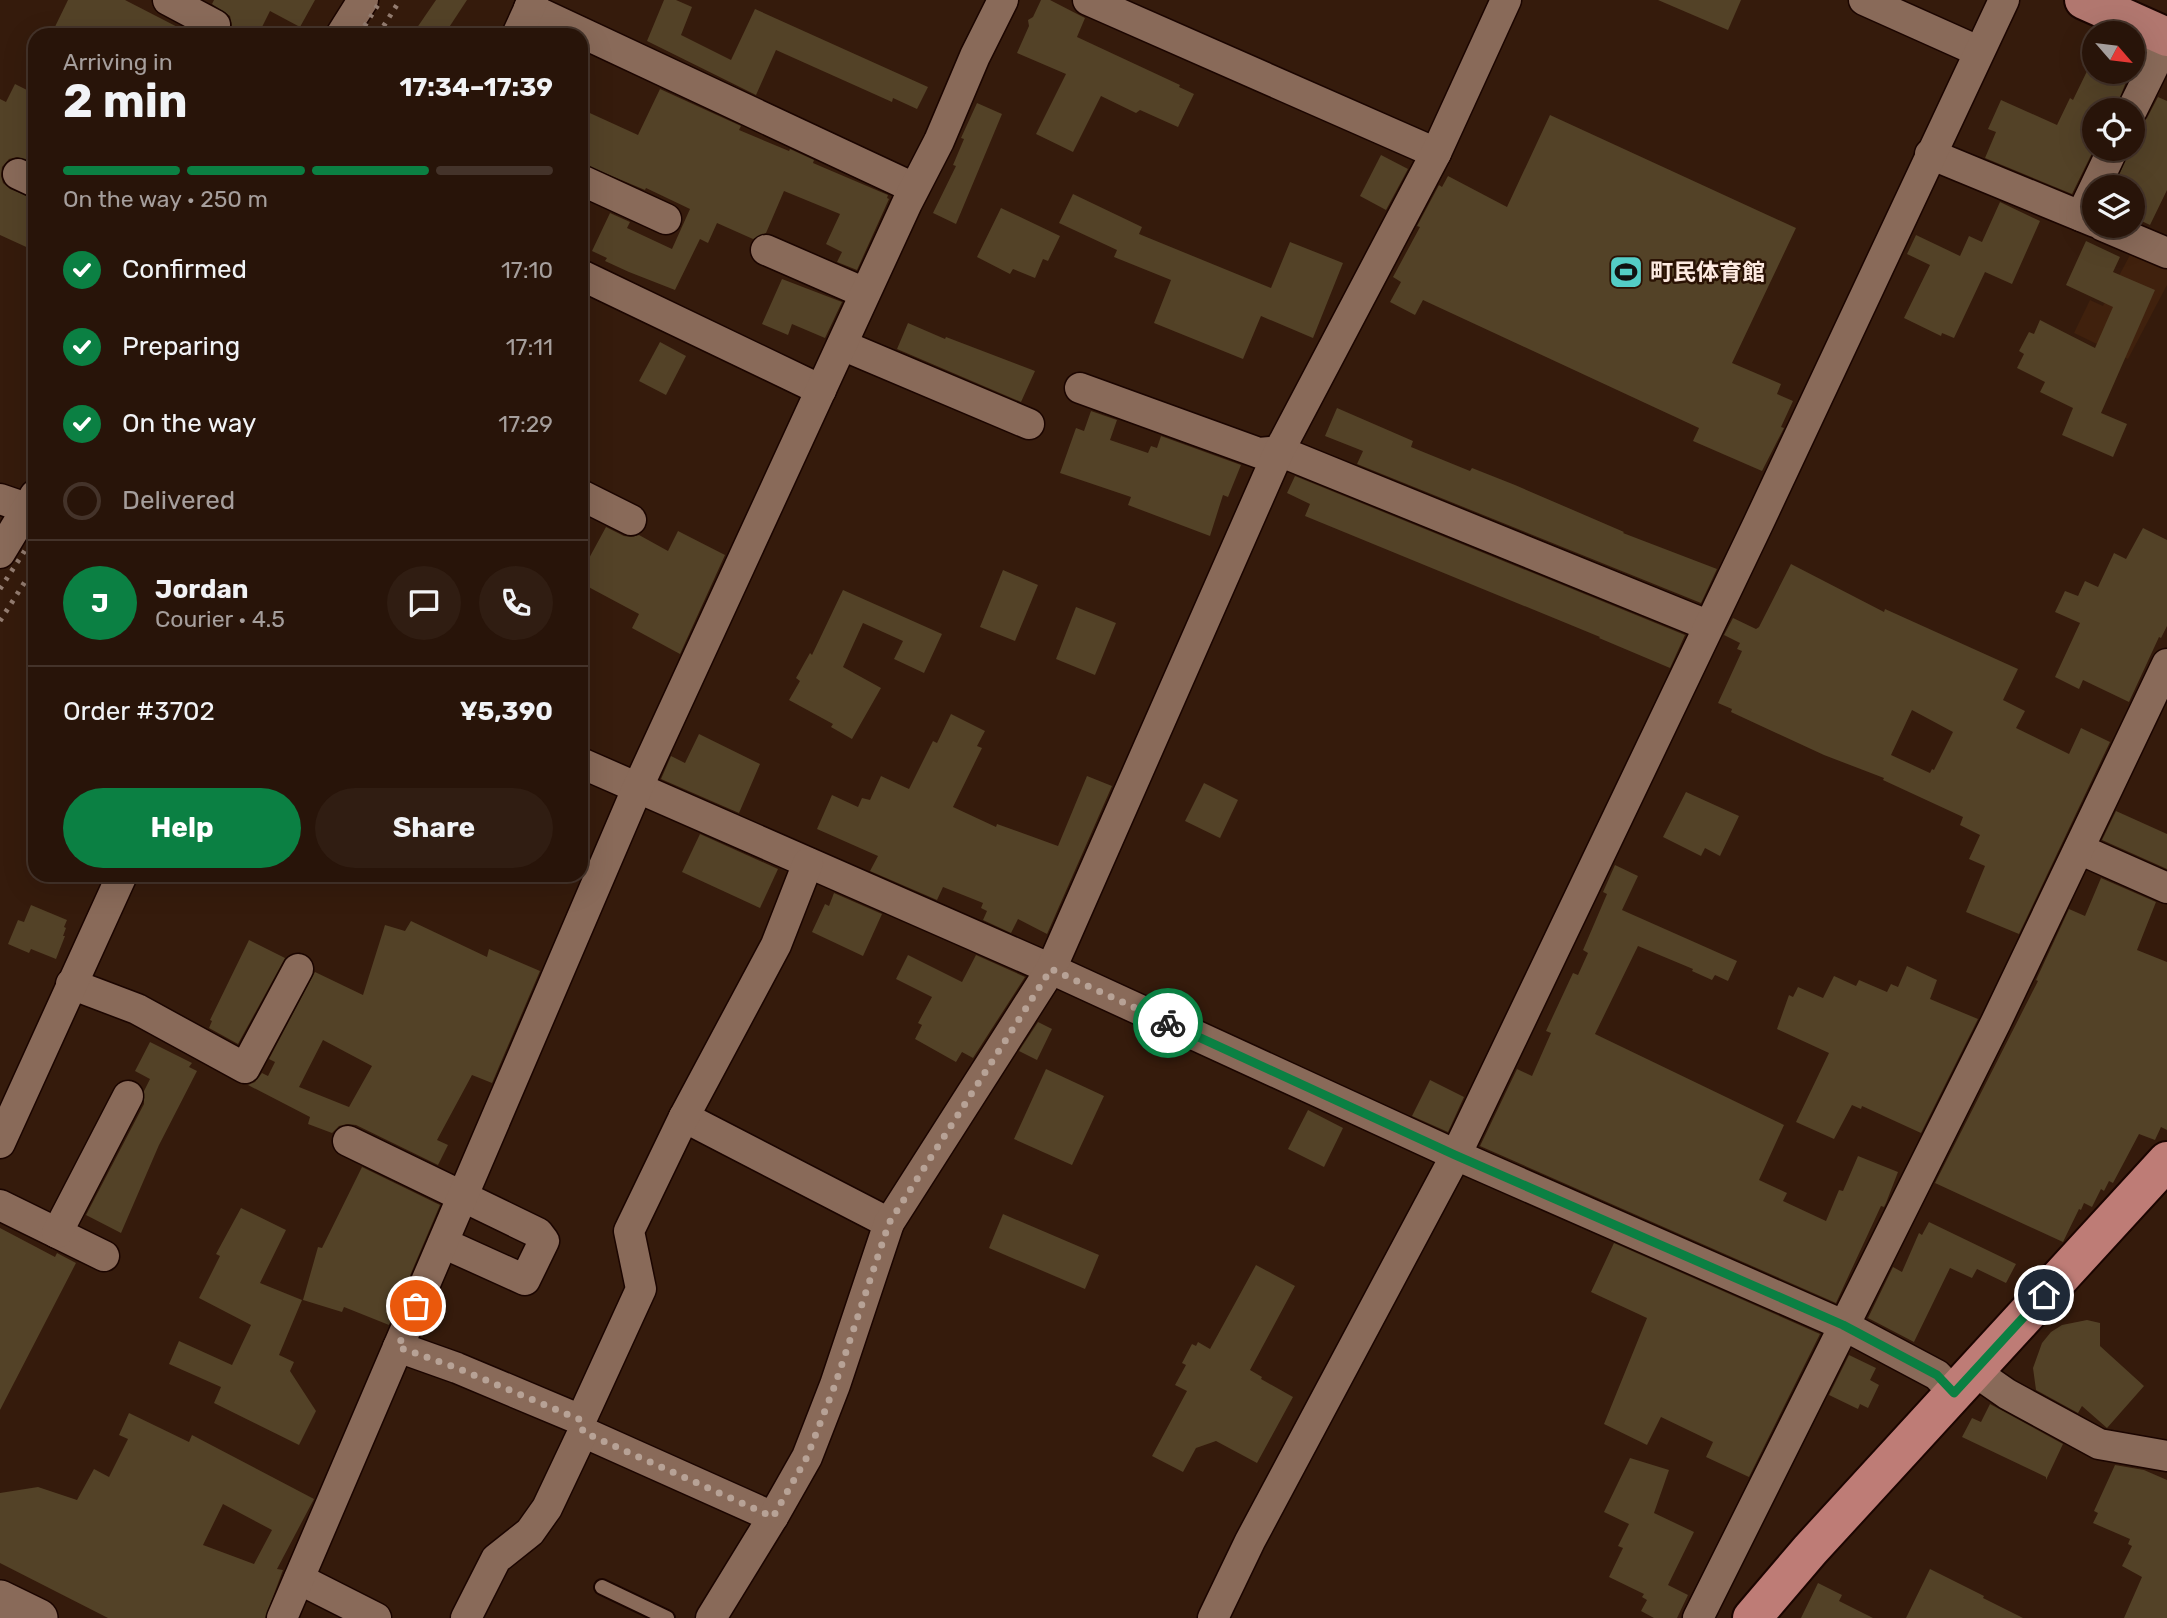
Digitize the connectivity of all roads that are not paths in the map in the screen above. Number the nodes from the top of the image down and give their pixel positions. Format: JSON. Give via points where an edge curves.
{"nodes":[{"id":1,"x":363,"y":0,"type":"edge"},
{"id":2,"x":1003,"y":0,"type":"edge"},
{"id":3,"x":1088,"y":0,"type":"edge"},
{"id":4,"x":1506,"y":0,"type":"edge"},
{"id":5,"x":1864,"y":0,"type":"edge"},
{"id":6,"x":2004,"y":0,"type":"edge"},
{"id":7,"x":2084,"y":0,"type":"edge"},
{"id":8,"x":531,"y":4,"type":"edge"},
{"id":9,"x":345,"y":28,"type":"edge"},
{"id":10,"x":520,"y":28,"type":"edge"},
{"id":11,"x":581,"y":28,"type":"edge"},
{"id":12,"x":588,"y":31,"type":"edge"},
{"id":13,"x":2167,"y":38,"type":"edge"},
{"id":14,"x":1979,"y":51,"type":"junction"},
{"id":15,"x":2138,"y":98,"type":"edge"},
{"id":16,"x":1436,"y":153,"type":"junction"},
{"id":17,"x":1930,"y":154,"type":"junction"},
{"id":18,"x":588,"y":183,"type":"edge"},
{"id":19,"x":914,"y":188,"type":"junction"},
{"id":20,"x":2082,"y":216,"type":"edge"},
{"id":21,"x":666,"y":219,"type":"dead end"},
{"id":22,"x":2132,"y":238,"type":"edge"},
{"id":23,"x":766,"y":250,"type":"dead end"},
{"id":24,"x":2167,"y":253,"type":"edge"},
{"id":25,"x":588,"y":278,"type":"edge"},
{"id":26,"x":866,"y":293,"type":"junction"},
{"id":27,"x":842,"y":345,"type":"junction"},
{"id":28,"x":1080,"y":388,"type":"dead end"},
{"id":29,"x":821,"y":390,"type":"junction"},
{"id":30,"x":1028,"y":424,"type":"dead end"},
{"id":31,"x":1279,"y":451,"type":"junction"},
{"id":32,"x":588,"y":498,"type":"edge"},
{"id":33,"x":24,"y":503,"type":"edge"},
{"id":34,"x":631,"y":520,"type":"dead end"},
{"id":35,"x":0,"y":553,"type":"edge"},
{"id":36,"x":1707,"y":625,"type":"junction"},
{"id":37,"x":2167,"y":664,"type":"edge"},
{"id":38,"x":588,"y":766,"type":"edge"},
{"id":39,"x":637,"y":789,"type":"junction"},
{"id":40,"x":2079,"y":849,"type":"junction"},
{"id":41,"x":808,"y":863,"type":"junction"},
{"id":42,"x":119,"y":882,"type":"edge"},
{"id":43,"x":2167,"y":888,"type":"edge"},
{"id":44,"x":1051,"y":969,"type":"junction"},
{"id":45,"x":298,"y":970,"type":"dead end"},
{"id":46,"x":71,"y":984,"type":"junction"},
{"id":47,"x":128,"y":1096,"type":"dead end"},
{"id":48,"x":684,"y":1118,"type":"junction"},
{"id":49,"x":348,"y":1141,"type":"dead end"},
{"id":50,"x":0,"y":1143,"type":"edge"},
{"id":51,"x":1455,"y":1155,"type":"junction"},
{"id":52,"x":2167,"y":1161,"type":"edge"},
{"id":53,"x":463,"y":1196,"type":"junction"},
{"id":54,"x":0,"y":1205,"type":"edge"},
{"id":55,"x":889,"y":1223,"type":"junction"},
{"id":56,"x":58,"y":1233,"type":"junction"},
{"id":57,"x":443,"y":1244,"type":"junction"},
{"id":58,"x":104,"y":1255,"type":"dead end"},
{"id":59,"x":1843,"y":1325,"type":"junction"},
{"id":60,"x":398,"y":1347,"type":"junction"},
{"id":61,"x":1964,"y":1382,"type":"junction"},
{"id":62,"x":582,"y":1426,"type":"junction"},
{"id":63,"x":2167,"y":1456,"type":"edge"},
{"id":64,"x":773,"y":1517,"type":"junction"},
{"id":65,"x":299,"y":1578,"type":"junction"},
{"id":66,"x":602,"y":1587,"type":"dead end"},
{"id":67,"x":0,"y":1599,"type":"edge"},
{"id":68,"x":39,"y":1618,"type":"edge"},
{"id":69,"x":282,"y":1618,"type":"edge"},
{"id":70,"x":376,"y":1618,"type":"edge"},
{"id":71,"x":466,"y":1618,"type":"edge"},
{"id":72,"x":667,"y":1618,"type":"edge"},
{"id":73,"x":711,"y":1618,"type":"edge"},
{"id":74,"x":1213,"y":1618,"type":"edge"},
{"id":75,"x":1698,"y":1618,"type":"edge"},
{"id":76,"x":1752,"y":1618,"type":"edge"}],
"edges":[{"from":1,"to":9,"type":"street"},
{"from":2,"to":19,"type":"street"},
{"from":3,"to":16,"type":"street"},
{"from":4,"to":16,"type":"street"},
{"from":5,"to":14,"type":"street"},
{"from":6,"to":14,"type":"street"},
{"from":7,"to":13,"type":"main road"},
{"from":8,"to":10,"type":"street"},
{"from":8,"to":11,"type":"street"},
{"from":12,"to":19,"type":"street"},
{"from":13,"to":15,"type":"street"},
{"from":14,"to":17,"type":"street"},
{"from":16,"to":31,"type":"street"},
{"from":17,"to":20,"type":"street"},
{"from":17,"to":36,"type":"street"},
{"from":18,"to":21,"type":"street"},
{"from":19,"to":26,"type":"street"},
{"from":22,"to":24,"type":"street"},
{"from":23,"to":26,"type":"street"},
{"from":25,"to":29,"type":"street"},
{"from":26,"to":27,"type":"street"},
{"from":27,"to":29,"type":"street"},
{"from":27,"to":30,"type":"street"},
{"from":28,"to":31,"type":"street","via":[[1259,453]]},
{"from":29,"to":39,"type":"street"},
{"from":31,"to":36,"type":"street"},
{"from":31,"to":44,"type":"street"},
{"from":32,"to":34,"type":"street"},
{"from":33,"to":35,"type":"street"},
{"from":36,"to":51,"type":"street"},
{"from":37,"to":40,"type":"street"},
{"from":38,"to":39,"type":"street"},
{"from":39,"to":41,"type":"street"},
{"from":39,"to":53,"type":"street"},
{"from":40,"to":43,"type":"street"},
{"from":40,"to":59,"type":"street"},
{"from":41,"to":44,"type":"street"},
{"from":41,"to":48,"type":"street","via":[[776,945]]},
{"from":42,"to":46,"type":"street"},
{"from":44,"to":51,"type":"street"},
{"from":44,"to":55,"type":"street"},
{"from":45,"to":46,"type":"street","via":[[245,1068],[137,1009]]},
{"from":46,"to":50,"type":"street"},
{"from":47,"to":56,"type":"street"},
{"from":48,"to":55,"type":"street"},
{"from":48,"to":62,"type":"street","via":[[629,1231],[641,1289]]},
{"from":49,"to":53,"type":"street"},
{"from":51,"to":59,"type":"street"},
{"from":51,"to":74,"type":"street"},
{"from":52,"to":61,"type":"highway"},
{"from":53,"to":57,"type":"street"},
{"from":53,"to":57,"type":"street","via":[[538,1233],[544,1241],[525,1280]]},
{"from":54,"to":56,"type":"street"},
{"from":55,"to":64,"type":"street","via":[[807,1457]]},
{"from":56,"to":58,"type":"street"},
{"from":57,"to":60,"type":"street"},
{"from":59,"to":61,"type":"street","via":[[1937,1375]]},
{"from":59,"to":75,"type":"street"},
{"from":60,"to":62,"type":"street","via":[[457,1368]]},
{"from":60,"to":65,"type":"street"},
{"from":61,"to":63,"type":"street","via":[[2007,1394],[2099,1444]]},
{"from":61,"to":76,"type":"highway"},
{"from":62,"to":64,"type":"street"},
{"from":62,"to":71,"type":"street","via":[[547,1508],[530,1532],[496,1559]]},
{"from":64,"to":73,"type":"street"},
{"from":65,"to":69,"type":"street"},
{"from":65,"to":70,"type":"street"},
{"from":66,"to":72,"type":"lane"},
{"from":67,"to":68,"type":"street"}]}
